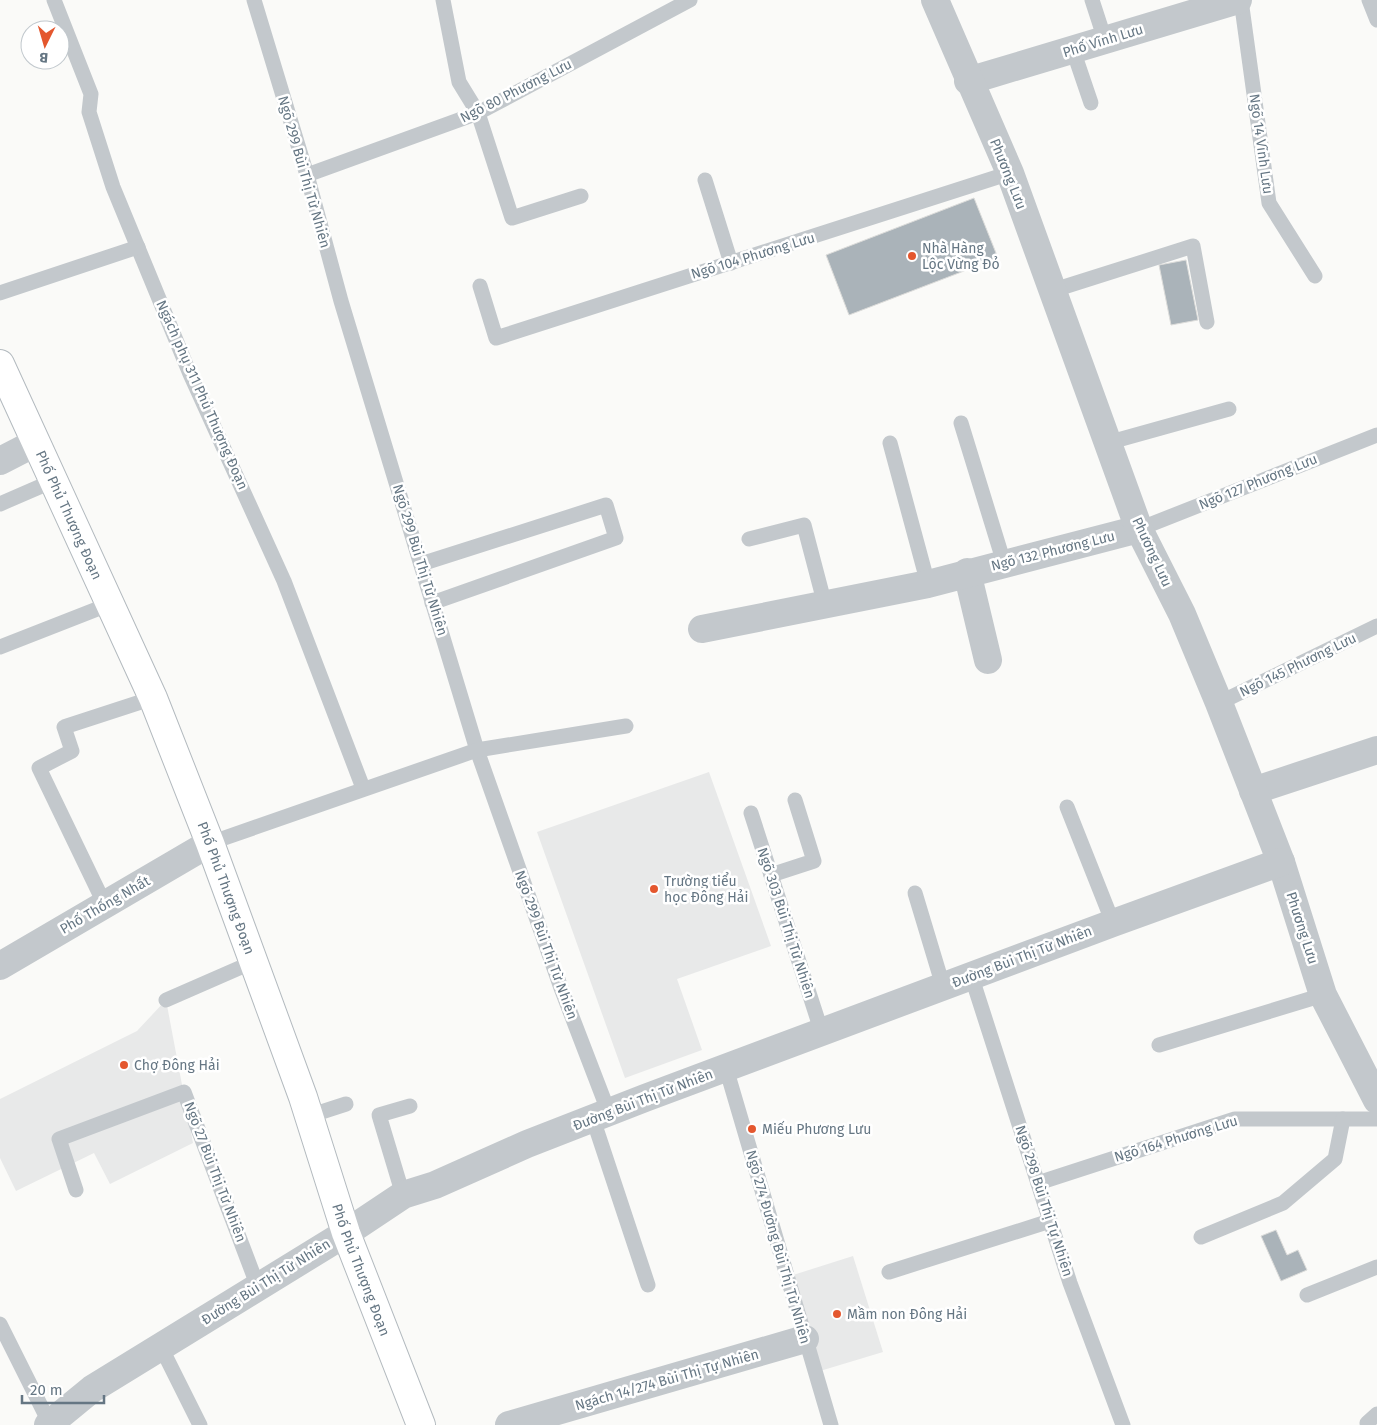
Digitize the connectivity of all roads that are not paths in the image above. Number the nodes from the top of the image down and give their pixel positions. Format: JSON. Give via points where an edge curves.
{"nodes":[{"id":1,"x":54,"y":0,"type":"edge"},
{"id":2,"x":254,"y":0,"type":"edge"},
{"id":3,"x":443,"y":0,"type":"edge"},
{"id":4,"x":690,"y":0,"type":"edge"},
{"id":5,"x":935,"y":0,"type":"edge"},
{"id":6,"x":1092,"y":0,"type":"edge"},
{"id":7,"x":1240,"y":0,"type":"edge"},
{"id":8,"x":1369,"y":0,"type":"edge"},
{"id":9,"x":1194,"y":7,"type":"edge"},
{"id":10,"x":1377,"y":20,"type":"edge"},
{"id":11,"x":1105,"y":40,"type":"junction"},
{"id":12,"x":1073,"y":50,"type":"junction"},
{"id":13,"x":968,"y":81,"type":"junction"},
{"id":14,"x":1091,"y":103,"type":"dead end"},
{"id":15,"x":478,"y":113,"type":"junction"},
{"id":16,"x":1010,"y":173,"type":"junction"},
{"id":17,"x":307,"y":175,"type":"junction"},
{"id":18,"x":705,"y":180,"type":"dead end"},
{"id":19,"x":581,"y":196,"type":"dead end"},
{"id":20,"x":138,"y":247,"type":"junction"},
{"id":21,"x":731,"y":263,"type":"junction"},
{"id":22,"x":1315,"y":276,"type":"dead end"},
{"id":23,"x":480,"y":286,"type":"dead end"},
{"id":24,"x":1052,"y":291,"type":"junction"},
{"id":25,"x":0,"y":293,"type":"edge"},
{"id":26,"x":1207,"y":322,"type":"dead end"},
{"id":27,"x":0,"y":364,"type":"edge"},
{"id":28,"x":1229,"y":409,"type":"dead end"},
{"id":29,"x":961,"y":423,"type":"dead end"},
{"id":30,"x":1377,"y":435,"type":"edge"},
{"id":31,"x":35,"y":443,"type":"junction"},
{"id":32,"x":890,"y":443,"type":"dead end"},
{"id":33,"x":1107,"y":443,"type":"junction"},
{"id":34,"x":0,"y":461,"type":"edge"},
{"id":35,"x":53,"y":480,"type":"junction"},
{"id":36,"x":0,"y":504,"type":"edge"},
{"id":37,"x":1139,"y":529,"type":"junction"},
{"id":38,"x":749,"y":539,"type":"dead end"},
{"id":39,"x":1004,"y":563,"type":"junction"},
{"id":40,"x":421,"y":564,"type":"junction"},
{"id":41,"x":967,"y":572,"type":"junction"},
{"id":42,"x":928,"y":584,"type":"junction"},
{"id":43,"x":432,"y":602,"type":"junction"},
{"id":44,"x":110,"y":604,"type":"junction"},
{"id":45,"x":825,"y":605,"type":"junction"},
{"id":46,"x":1377,"y":626,"type":"edge"},
{"id":47,"x":702,"y":629,"type":"dead end"},
{"id":48,"x":0,"y":647,"type":"edge"},
{"id":49,"x":988,"y":660,"type":"dead end"},
{"id":50,"x":153,"y":698,"type":"junction"},
{"id":51,"x":1219,"y":703,"type":"junction"},
{"id":52,"x":626,"y":726,"type":"dead end"},
{"id":53,"x":477,"y":750,"type":"junction"},
{"id":54,"x":1377,"y":750,"type":"edge"},
{"id":55,"x":363,"y":788,"type":"junction"},
{"id":56,"x":1253,"y":791,"type":"junction"},
{"id":57,"x":795,"y":800,"type":"dead end"},
{"id":58,"x":1067,"y":807,"type":"dead end"},
{"id":59,"x":751,"y":813,"type":"dead end"},
{"id":60,"x":210,"y":843,"type":"junction"},
{"id":61,"x":1281,"y":862,"type":"junction"},
{"id":62,"x":771,"y":874,"type":"junction"},
{"id":63,"x":915,"y":893,"type":"dead end"},
{"id":64,"x":105,"y":905,"type":"junction"},
{"id":65,"x":1113,"y":923,"type":"junction"},
{"id":66,"x":253,"y":962,"type":"junction"},
{"id":67,"x":0,"y":966,"type":"edge"},
{"id":68,"x":971,"y":975,"type":"junction"},
{"id":69,"x":943,"y":986,"type":"junction"},
{"id":70,"x":1323,"y":995,"type":"junction"},
{"id":71,"x":166,"y":1000,"type":"dead end"},
{"id":72,"x":822,"y":1032,"type":"junction"},
{"id":73,"x":1159,"y":1045,"type":"dead end"},
{"id":74,"x":726,"y":1068,"type":"junction"},
{"id":75,"x":1377,"y":1100,"type":"edge"},
{"id":76,"x":346,"y":1104,"type":"dead end"},
{"id":77,"x":410,"y":1106,"type":"dead end"},
{"id":78,"x":309,"y":1116,"type":"junction"},
{"id":79,"x":601,"y":1116,"type":"junction"},
{"id":80,"x":1343,"y":1119,"type":"junction"},
{"id":81,"x":1377,"y":1119,"type":"edge"},
{"id":82,"x":1038,"y":1183,"type":"junction"},
{"id":83,"x":76,"y":1190,"type":"dead end"},
{"id":84,"x":403,"y":1195,"type":"junction"},
{"id":85,"x":1050,"y":1221,"type":"junction"},
{"id":86,"x":346,"y":1233,"type":"junction"},
{"id":87,"x":1201,"y":1237,"type":"dead end"},
{"id":88,"x":1377,"y":1267,"type":"edge"},
{"id":89,"x":889,"y":1272,"type":"dead end"},
{"id":90,"x":648,"y":1285,"type":"dead end"},
{"id":91,"x":258,"y":1287,"type":"junction"},
{"id":92,"x":1307,"y":1296,"type":"dead end"},
{"id":93,"x":0,"y":1324,"type":"edge"},
{"id":94,"x":805,"y":1339,"type":"junction"},
{"id":95,"x":161,"y":1347,"type":"junction"},
{"id":96,"x":523,"y":1423,"type":"edge"},
{"id":97,"x":49,"y":1425,"type":"edge"},
{"id":98,"x":200,"y":1425,"type":"edge"},
{"id":99,"x":421,"y":1425,"type":"edge"},
{"id":100,"x":831,"y":1425,"type":"edge"},
{"id":101,"x":1123,"y":1425,"type":"edge"}],
"edges":[{"from":1,"to":20,"type":"lane","name":"Ngách phụ 311 Phủ Thượng Đoạn","via":[[91,94],[89,112],[113,187]]},
{"from":2,"to":17,"type":"lane","name":"Ngõ 299 Bùi Thị Từ Nhiên"},
{"from":3,"to":15,"type":"lane","via":[[459,82]]},
{"from":4,"to":15,"type":"lane","name":"Ngõ 80 Phương Lưu"},
{"from":5,"to":13,"type":"street","name":"Phương Lưu"},
{"from":6,"to":11,"type":"lane"},
{"from":7,"to":9,"type":"street","name":"Phố Vĩnh Lưu"},
{"from":7,"to":22,"type":"lane","name":"Ngõ 14 Vĩnh Lưu","via":[[1269,203]]},
{"from":8,"to":10,"type":"lane"},
{"from":9,"to":11,"type":"street","name":"Phố Vĩnh Lưu"},
{"from":11,"to":12,"type":"street","name":"Phố Vĩnh Lưu"},
{"from":12,"to":13,"type":"street","name":"Phố Vĩnh Lưu"},
{"from":12,"to":14,"type":"lane"},
{"from":13,"to":16,"type":"street","name":"Phương Lưu"},
{"from":15,"to":17,"type":"lane","name":"Ngõ 80 Phương Lưu"},
{"from":15,"to":19,"type":"lane","via":[[512,218]]},
{"from":16,"to":21,"type":"lane","name":"Ngõ 104 Phương Lưu"},
{"from":16,"to":24,"type":"street","name":"Phương Lưu"},
{"from":17,"to":40,"type":"lane","name":"Ngõ 299 Bùi Thị Từ Nhiên","via":[[341,301]]},
{"from":18,"to":21,"type":"lane"},
{"from":20,"to":25,"type":"lane"},
{"from":20,"to":55,"type":"lane","name":"Ngách phụ 311 Phủ Thượng Đoạn","via":[[190,374],[284,581]]},
{"from":21,"to":23,"type":"lane","name":"Ngõ 104 Phương Lưu","via":[[496,338]]},
{"from":24,"to":26,"type":"lane","via":[[1193,246]]},
{"from":24,"to":33,"type":"street","name":"Phương Lưu"},
{"from":27,"to":31,"type":"main road","name":"Phố Phủ Thượng Đoạn"},
{"from":28,"to":33,"type":"lane"},
{"from":29,"to":39,"type":"lane"},
{"from":30,"to":37,"type":"lane","name":"Ngõ 127 Phương Lưu"},
{"from":31,"to":34,"type":"street"},
{"from":31,"to":35,"type":"main road","name":"Phố Phủ Thượng Đoạn"},
{"from":32,"to":42,"type":"lane"},
{"from":33,"to":37,"type":"street","name":"Phương Lưu"},
{"from":35,"to":36,"type":"lane"},
{"from":35,"to":44,"type":"main road","name":"Phố Phủ Thượng Đoạn"},
{"from":37,"to":39,"type":"street","name":"Ngõ 132 Phương Lưu"},
{"from":37,"to":51,"type":"street","name":"Phương Lưu","via":[[1182,614]]},
{"from":38,"to":45,"type":"lane","via":[[804,525]]},
{"from":39,"to":41,"type":"street","name":"Ngõ 132 Phương Lưu"},
{"from":40,"to":43,"type":"lane","name":"Ngõ 299 Bùi Thị Từ Nhiên"},
{"from":40,"to":43,"type":"lane","via":[[606,505],[616,538]]},
{"from":41,"to":42,"type":"street","name":"Ngõ 132 Phương Lưu"},
{"from":41,"to":49,"type":"street"},
{"from":42,"to":45,"type":"street","name":"Ngõ 132 Phương Lưu"},
{"from":43,"to":53,"type":"lane","name":"Ngõ 299 Bùi Thị Từ Nhiên"},
{"from":44,"to":48,"type":"lane"},
{"from":44,"to":50,"type":"main road","name":"Phố Phủ Thượng Đoạn"},
{"from":45,"to":47,"type":"street","name":"Ngõ 132 Phương Lưu"},
{"from":46,"to":51,"type":"lane","name":"Ngõ 145 Phương Lưu"},
{"from":50,"to":60,"type":"main road","name":"Phố Phủ Thượng Đoạn"},
{"from":50,"to":64,"type":"lane","via":[[64,727],[72,751],[39,768]]},
{"from":51,"to":56,"type":"street","name":"Phương Lưu"},
{"from":52,"to":53,"type":"lane"},
{"from":53,"to":55,"type":"lane"},
{"from":53,"to":79,"type":"lane","name":"Ngõ 299 Bùi Thị Từ Nhiên","via":[[561,988]]},
{"from":54,"to":56,"type":"street"},
{"from":55,"to":60,"type":"lane"},
{"from":56,"to":61,"type":"street","name":"Phương Lưu"},
{"from":57,"to":62,"type":"lane","via":[[814,862]]},
{"from":58,"to":65,"type":"lane"},
{"from":59,"to":62,"type":"lane","name":"Ngõ 303 Bùi Thị Từ Nhiên"},
{"from":60,"to":64,"type":"street","name":"Phố Thống Nhất"},
{"from":60,"to":66,"type":"main road","name":"Phố Phủ Thượng Đoạn"},
{"from":61,"to":65,"type":"street","name":"Đường Bùi Thị Từ Nhiên"},
{"from":61,"to":70,"type":"street","name":"Phương Lưu"},
{"from":62,"to":72,"type":"lane","name":"Ngõ 303 Bùi Thị Từ Nhiên"},
{"from":63,"to":69,"type":"lane"},
{"from":64,"to":67,"type":"street","name":"Phố Thống Nhất"},
{"from":65,"to":68,"type":"street","name":"Đường Bùi Thị Từ Nhiên"},
{"from":66,"to":71,"type":"lane"},
{"from":66,"to":78,"type":"main road","name":"Phố Phủ Thượng Đoạn"},
{"from":68,"to":69,"type":"street","name":"Đường Bùi Thị Từ Nhiên"},
{"from":68,"to":82,"type":"lane","name":"Ngõ 298 Bùi Thị Tự Nhiên"},
{"from":69,"to":72,"type":"street","name":"Đường Bùi Thị Từ Nhiên"},
{"from":70,"to":73,"type":"lane"},
{"from":70,"to":75,"type":"street","name":"Phương Lưu"},
{"from":72,"to":74,"type":"street","name":"Đường Bùi Thị Từ Nhiên"},
{"from":74,"to":79,"type":"street","name":"Đường Bùi Thị Từ Nhiên"},
{"from":74,"to":94,"type":"lane","name":"Ngõ 274 Đường Bùi Thị Từ Nhiên"},
{"from":76,"to":78,"type":"lane"},
{"from":77,"to":84,"type":"lane","via":[[379,1116]]},
{"from":78,"to":86,"type":"main road","name":"Phố Phủ Thượng Đoạn"},
{"from":79,"to":84,"type":"street","name":"Đường Bùi Thị Từ Nhiên","via":[[527,1144],[435,1186]]},
{"from":79,"to":90,"type":"lane","name":"Ngõ 299 Bùi Thị Từ Nhiên"},
{"from":80,"to":81,"type":"lane","name":"Ngõ 164 Phương Lưu"},
{"from":80,"to":82,"type":"lane","name":"Ngõ 164 Phương Lưu","via":[[1235,1119]]},
{"from":80,"to":87,"type":"lane","via":[[1335,1159],[1283,1203]]},
{"from":82,"to":85,"type":"lane","name":"Ngõ 298 Bùi Thị Tự Nhiên"},
{"from":83,"to":91,"type":"lane","name":"Ngõ 27 Bùi Thị Từ Nhiên","via":[[59,1139],[184,1092]]},
{"from":84,"to":86,"type":"street","name":"Đường Bùi Thị Từ Nhiên"},
{"from":85,"to":89,"type":"lane"},
{"from":85,"to":101,"type":"lane","name":"Ngõ 298 Bùi Thị Tự Nhiên"},
{"from":86,"to":91,"type":"street","name":"Đường Bùi Thị Từ Nhiên"},
{"from":86,"to":99,"type":"main road","name":"Phố Phủ Thượng Đoạn"},
{"from":88,"to":92,"type":"lane"},
{"from":91,"to":95,"type":"street","name":"Đường Bùi Thị Từ Nhiên"},
{"from":93,"to":97,"type":"lane"},
{"from":94,"to":96,"type":"street","name":"Ngách 14/274 Bùi Thị Tự Nhiên"},
{"from":94,"to":100,"type":"lane","name":"Ngõ 274 Đường Bùi Thị Từ Nhiên"},
{"from":95,"to":97,"type":"street","name":"Đường Bùi Thị Từ Nhiên","via":[[92,1389]]},
{"from":95,"to":98,"type":"lane"}]}
